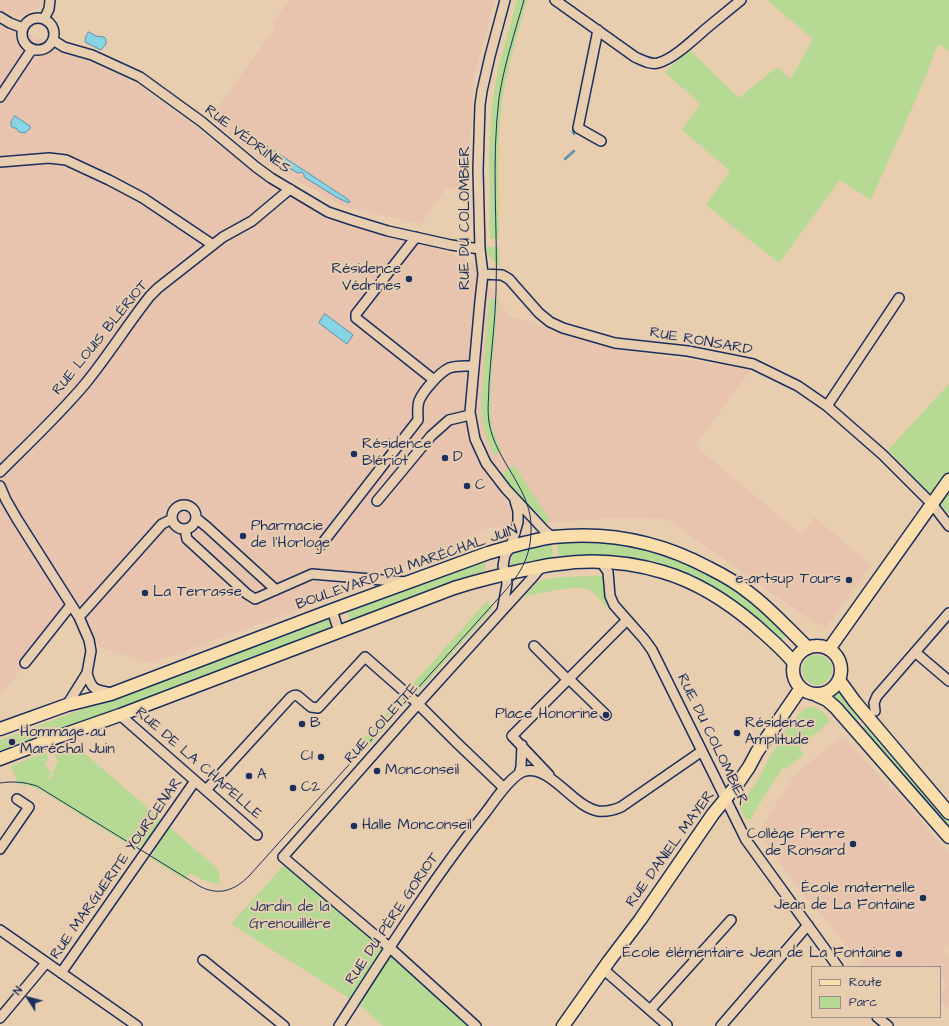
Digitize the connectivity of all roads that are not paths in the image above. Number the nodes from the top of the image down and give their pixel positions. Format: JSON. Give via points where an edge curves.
{"nodes":[{"id":1,"x":50,"y":0,"type":"edge"},
{"id":2,"x":505,"y":0,"type":"edge"},
{"id":3,"x":555,"y":0,"type":"edge"},
{"id":4,"x":741,"y":0,"type":"edge"},
{"id":5,"x":0,"y":17,"type":"edge"},
{"id":6,"x":44,"y":20,"type":"junction"},
{"id":7,"x":23,"y":28,"type":"junction"},
{"id":8,"x":598,"y":30,"type":"junction"},
{"id":9,"x":53,"y":40,"type":"junction"},
{"id":10,"x":32,"y":49,"type":"junction"},
{"id":11,"x":0,"y":97,"type":"edge"},
{"id":12,"x":601,"y":141,"type":"dead end"},
{"id":13,"x":0,"y":162,"type":"edge"},
{"id":14,"x":290,"y":189,"type":"junction"},
{"id":15,"x":416,"y":237,"type":"junction"},
{"id":16,"x":212,"y":245,"type":"junction"},
{"id":17,"x":480,"y":249,"type":"junction"},
{"id":18,"x":483,"y":274,"type":"junction"},
{"id":19,"x":899,"y":298,"type":"dead end"},
{"id":20,"x":474,"y":366,"type":"junction"},
{"id":21,"x":434,"y":380,"type":"junction"},
{"id":22,"x":827,"y":406,"type":"junction"},
{"id":23,"x":470,"y":415,"type":"junction"},
{"id":24,"x":0,"y":472,"type":"edge"},
{"id":25,"x":949,"y":480,"type":"edge"},
{"id":26,"x":0,"y":486,"type":"edge"},
{"id":27,"x":514,"y":498,"type":"junction"},
{"id":28,"x":377,"y":501,"type":"dead end"},
{"id":29,"x":932,"y":504,"type":"junction"},
{"id":30,"x":196,"y":518,"type":"junction"},
{"id":31,"x":172,"y":519,"type":"junction"},
{"id":32,"x":949,"y":526,"type":"edge"},
{"id":33,"x":185,"y":529,"type":"junction"},
{"id":34,"x":552,"y":537,"type":"junction"},
{"id":35,"x":321,"y":545,"type":"dead end"},
{"id":36,"x":511,"y":546,"type":"junction"},
{"id":37,"x":601,"y":562,"type":"junction"},
{"id":38,"x":542,"y":566,"type":"junction"},
{"id":39,"x":506,"y":574,"type":"junction"},
{"id":40,"x":408,"y":583,"type":"junction"},
{"id":41,"x":276,"y":590,"type":"junction"},
{"id":42,"x":70,"y":605,"type":"junction"},
{"id":43,"x":332,"y":610,"type":"junction"},
{"id":44,"x":502,"y":611,"type":"junction"},
{"id":45,"x":949,"y":614,"type":"edge"},
{"id":46,"x":79,"y":617,"type":"junction"},
{"id":47,"x":627,"y":620,"type":"junction"},
{"id":48,"x":339,"y":632,"type":"junction"},
{"id":49,"x":534,"y":646,"type":"dead end"},
{"id":50,"x":808,"y":648,"type":"junction"},
{"id":51,"x":829,"y":649,"type":"junction"},
{"id":52,"x":915,"y":652,"type":"junction"},
{"id":53,"x":25,"y":663,"type":"dead end"},
{"id":54,"x":794,"y":663,"type":"junction"},
{"id":55,"x":87,"y":673,"type":"junction"},
{"id":56,"x":569,"y":679,"type":"junction"},
{"id":57,"x":839,"y":680,"type":"junction"},
{"id":58,"x":949,"y":681,"type":"edge"},
{"id":59,"x":801,"y":688,"type":"junction"},
{"id":60,"x":111,"y":694,"type":"junction"},
{"id":61,"x":816,"y":694,"type":"junction"},
{"id":62,"x":418,"y":704,"type":"junction"},
{"id":63,"x":67,"y":705,"type":"junction"},
{"id":64,"x":875,"y":711,"type":"dead end"},
{"id":65,"x":120,"y":715,"type":"junction"},
{"id":66,"x":606,"y":715,"type":"dead end"},
{"id":67,"x":0,"y":729,"type":"edge"},
{"id":68,"x":522,"y":745,"type":"junction"},
{"id":69,"x":702,"y":751,"type":"junction"},
{"id":70,"x":0,"y":759,"type":"edge"},
{"id":71,"x":519,"y":774,"type":"junction"},
{"id":72,"x":553,"y":780,"type":"junction"},
{"id":73,"x":195,"y":781,"type":"junction"},
{"id":74,"x":504,"y":788,"type":"junction"},
{"id":75,"x":206,"y":790,"type":"junction"},
{"id":76,"x":17,"y":799,"type":"dead end"},
{"id":77,"x":726,"y":799,"type":"junction"},
{"id":78,"x":949,"y":814,"type":"edge"},
{"id":79,"x":257,"y":835,"type":"dead end"},
{"id":80,"x":949,"y":837,"type":"edge"},
{"id":81,"x":0,"y":849,"type":"edge"},
{"id":82,"x":731,"y":920,"type":"dead end"},
{"id":83,"x":808,"y":925,"type":"junction"},
{"id":84,"x":0,"y":930,"type":"edge"},
{"id":85,"x":389,"y":947,"type":"junction"},
{"id":86,"x":203,"y":960,"type":"dead end"},
{"id":87,"x":46,"y":963,"type":"junction"},
{"id":88,"x":837,"y":966,"type":"edge"},
{"id":89,"x":604,"y":969,"type":"junction"},
{"id":90,"x":61,"y":973,"type":"junction"},
{"id":91,"x":650,"y":1010,"type":"junction"},
{"id":92,"x":0,"y":1018,"type":"edge"},
{"id":93,"x":878,"y":1018,"type":"edge"},
{"id":94,"x":137,"y":1026,"type":"edge"},
{"id":95,"x":284,"y":1026,"type":"edge"},
{"id":96,"x":339,"y":1026,"type":"edge"},
{"id":97,"x":476,"y":1026,"type":"edge"},
{"id":98,"x":563,"y":1026,"type":"edge"},
{"id":99,"x":666,"y":1026,"type":"edge"},
{"id":100,"x":721,"y":1026,"type":"edge"},
{"id":101,"x":888,"y":1026,"type":"edge"}],
"edges":[{"from":1,"to":6,"type":"street"},
{"from":2,"to":17,"type":"street","name":"RUE DU COLOMBIER","via":[[480,105]]},
{"from":3,"to":8,"type":"street"},
{"from":4,"to":8,"type":"street","via":[[678,52],[658,64],[647,63],[635,57]]},
{"from":5,"to":7,"type":"street"},
{"from":6,"to":7,"type":"street","via":[[34,19]]},
{"from":6,"to":9,"type":"street","via":[[49,22],[54,30]]},
{"from":7,"to":10,"type":"street","via":[[24,43]]},
{"from":8,"to":12,"type":"street","via":[[578,128]]},
{"from":9,"to":10,"type":"street","via":[[47,48]]},
{"from":9,"to":14,"type":"street","name":"RUE VÉDRINES","via":[[140,77],[202,122],[256,168]]},
{"from":10,"to":11,"type":"street"},
{"from":13,"to":16,"type":"street","via":[[49,158],[66,160],[143,198]]},
{"from":14,"to":15,"type":"street","name":"RUE VÉDRINES","via":[[328,212]]},
{"from":14,"to":16,"type":"street","name":"RUE LOUIS BLÉRIOT","via":[[252,221]]},
{"from":15,"to":17,"type":"street","name":"RUE VÉDRINES","via":[[451,246]]},
{"from":15,"to":21,"type":"street","via":[[356,314],[356,318]]},
{"from":16,"to":24,"type":"street","name":"RUE LOUIS BLÉRIOT","via":[[150,296],[84,385]]},
{"from":17,"to":18,"type":"street","name":"RUE DU COLOMBIER"},
{"from":18,"to":20,"type":"street","name":"RUE DU COLOMBIER"},
{"from":18,"to":22,"type":"street","name":"RUE RONSARD","via":[[502,275],[509,279],[539,313],[562,328],[615,343],[688,351],[753,364],[798,386]]},
{"from":19,"to":22,"type":"street"},
{"from":20,"to":21,"type":"street","via":[[449,368]]},
{"from":20,"to":23,"type":"street","name":"RUE DU COLOMBIER"},
{"from":21,"to":35,"type":"street","via":[[420,400],[418,420]]},
{"from":22,"to":29,"type":"street","name":"RUE RONSARD","via":[[883,455]]},
{"from":23,"to":27,"type":"street","name":"RUE DU COLOMBIER","via":[[475,439],[486,463]]},
{"from":23,"to":28,"type":"street","via":[[450,420],[432,436]]},
{"from":25,"to":29,"type":"main road"},
{"from":26,"to":42,"type":"street"},
{"from":27,"to":34,"type":"street","name":"RUE DU COLOMBIER"},
{"from":27,"to":36,"type":"street","name":"RUE DU COLOMBIER","via":[[518,522]]},
{"from":29,"to":32,"type":"street","name":"RUE RONSARD"},
{"from":29,"to":51,"type":"main road"},
{"from":30,"to":31,"type":"street","via":[[194,510],[183,505],[176,508]]},
{"from":30,"to":33,"type":"street","via":[[190,528]]},
{"from":30,"to":41,"type":"street"},
{"from":31,"to":33,"type":"street","via":[[176,526]]},
{"from":31,"to":46,"type":"street","via":[[162,524]]},
{"from":33,"to":41,"type":"street","via":[[187,539],[247,594],[255,599]]},
{"from":34,"to":36,"type":"main road","name":"BOULEVARD DU MARÉCHAL JUIN"},
{"from":34,"to":50,"type":"main road","name":"BOULEVARD DU MARÉCHAL JUIN","via":[[618,538],[655,545],[693,559],[747,590]]},
{"from":36,"to":39,"type":"street","name":"RUE DU COLOMBIER","via":[[502,566]]},
{"from":36,"to":40,"type":"main road","name":"BOULEVARD DU MARÉCHAL JUIN"},
{"from":37,"to":38,"type":"main road"},
{"from":37,"to":47,"type":"street","name":"RUE DU COLOMBIER","via":[[608,572],[610,596],[614,605]]},
{"from":37,"to":54,"type":"main road","via":[[663,572],[701,587],[742,614]]},
{"from":38,"to":39,"type":"main road"},
{"from":38,"to":44,"type":"street","name":"RUE COLETTE"},
{"from":39,"to":44,"type":"street","via":[[507,584]]},
{"from":39,"to":48,"type":"main road","via":[[454,588]]},
{"from":40,"to":41,"type":"street","via":[[312,574]]},
{"from":40,"to":43,"type":"main road","name":"BOULEVARD DU MARÉCHAL JUIN"},
{"from":42,"to":46,"type":"street"},
{"from":42,"to":53,"type":"street"},
{"from":43,"to":48,"type":"street"},
{"from":43,"to":60,"type":"main road","name":"BOULEVARD DU MARÉCHAL JUIN"},
{"from":44,"to":62,"type":"street","name":"RUE COLETTE"},
{"from":45,"to":52,"type":"street"},
{"from":46,"to":55,"type":"street","via":[[91,651]]},
{"from":47,"to":56,"type":"street"},
{"from":47,"to":69,"type":"street","name":"RUE DU COLOMBIER","via":[[652,650]]},
{"from":48,"to":65,"type":"main road"},
{"from":49,"to":56,"type":"street"},
{"from":50,"to":51,"type":"main road","via":[[815,646]]},
{"from":50,"to":54,"type":"main road"},
{"from":51,"to":57,"type":"main road","via":[[839,659]]},
{"from":52,"to":58,"type":"street"},
{"from":52,"to":64,"type":"street","via":[[877,696],[874,703]]},
{"from":54,"to":59,"type":"main road","via":[[794,676]]},
{"from":55,"to":60,"type":"street","via":[[93,687]]},
{"from":55,"to":63,"type":"street"},
{"from":56,"to":66,"type":"street"},
{"from":56,"to":68,"type":"street","via":[[512,736]]},
{"from":57,"to":61,"type":"main road","via":[[830,691]]},
{"from":57,"to":78,"type":"main road"},
{"from":59,"to":61,"type":"main road"},
{"from":59,"to":77,"type":"main road","name":"RUE DANIEL MAYER"},
{"from":60,"to":63,"type":"main road","name":"BOULEVARD DU MARÉCHAL JUIN"},
{"from":61,"to":80,"type":"main road","via":[[836,708]]},
{"from":62,"to":74,"type":"street"},
{"from":62,"to":75,"type":"street","via":[[365,657],[320,707],[311,707],[293,695]]},
{"from":62,"to":85,"type":"street","name":"RUE COLETTE","via":[[283,857]]},
{"from":63,"to":67,"type":"main road","name":"BOULEVARD DU MARÉCHAL JUIN"},
{"from":65,"to":70,"type":"main road"},
{"from":65,"to":73,"type":"street","name":"RUE DE LA CHAPELLE"},
{"from":68,"to":71,"type":"street"},
{"from":68,"to":72,"type":"street"},
{"from":69,"to":72,"type":"street","via":[[622,807],[611,810],[598,811],[585,806]]},
{"from":69,"to":77,"type":"street","name":"RUE DU COLOMBIER"},
{"from":71,"to":72,"type":"street","via":[[532,771]]},
{"from":71,"to":74,"type":"street","name":"RUE DU PÈRE GORIOT"},
{"from":73,"to":75,"type":"street","name":"RUE DE LA CHAPELLE"},
{"from":73,"to":90,"type":"street","name":"RUE MARGUERITE YOURCENAR"},
{"from":74,"to":85,"type":"street","name":"RUE DU PÈRE GORIOT","via":[[462,841]]},
{"from":75,"to":79,"type":"street","name":"RUE DE LA CHAPELLE"},
{"from":76,"to":81,"type":"street","via":[[29,807]]},
{"from":77,"to":83,"type":"street","name":"RUE DU COLOMBIER","via":[[746,840]]},
{"from":77,"to":89,"type":"main road","name":"RUE DANIEL MAYER"},
{"from":82,"to":91,"type":"street"},
{"from":83,"to":88,"type":"street","name":"RUE DU COLOMBIER"},
{"from":83,"to":100,"type":"street"},
{"from":84,"to":87,"type":"street"},
{"from":85,"to":96,"type":"street","name":"RUE DU PÈRE GORIOT"},
{"from":85,"to":97,"type":"street"},
{"from":86,"to":95,"type":"street"},
{"from":87,"to":90,"type":"street"},
{"from":87,"to":92,"type":"street"},
{"from":89,"to":91,"type":"street"},
{"from":89,"to":98,"type":"main road","name":"RUE DANIEL MAYER"},
{"from":90,"to":94,"type":"street"},
{"from":91,"to":99,"type":"street"},
{"from":93,"to":101,"type":"street"}]}
